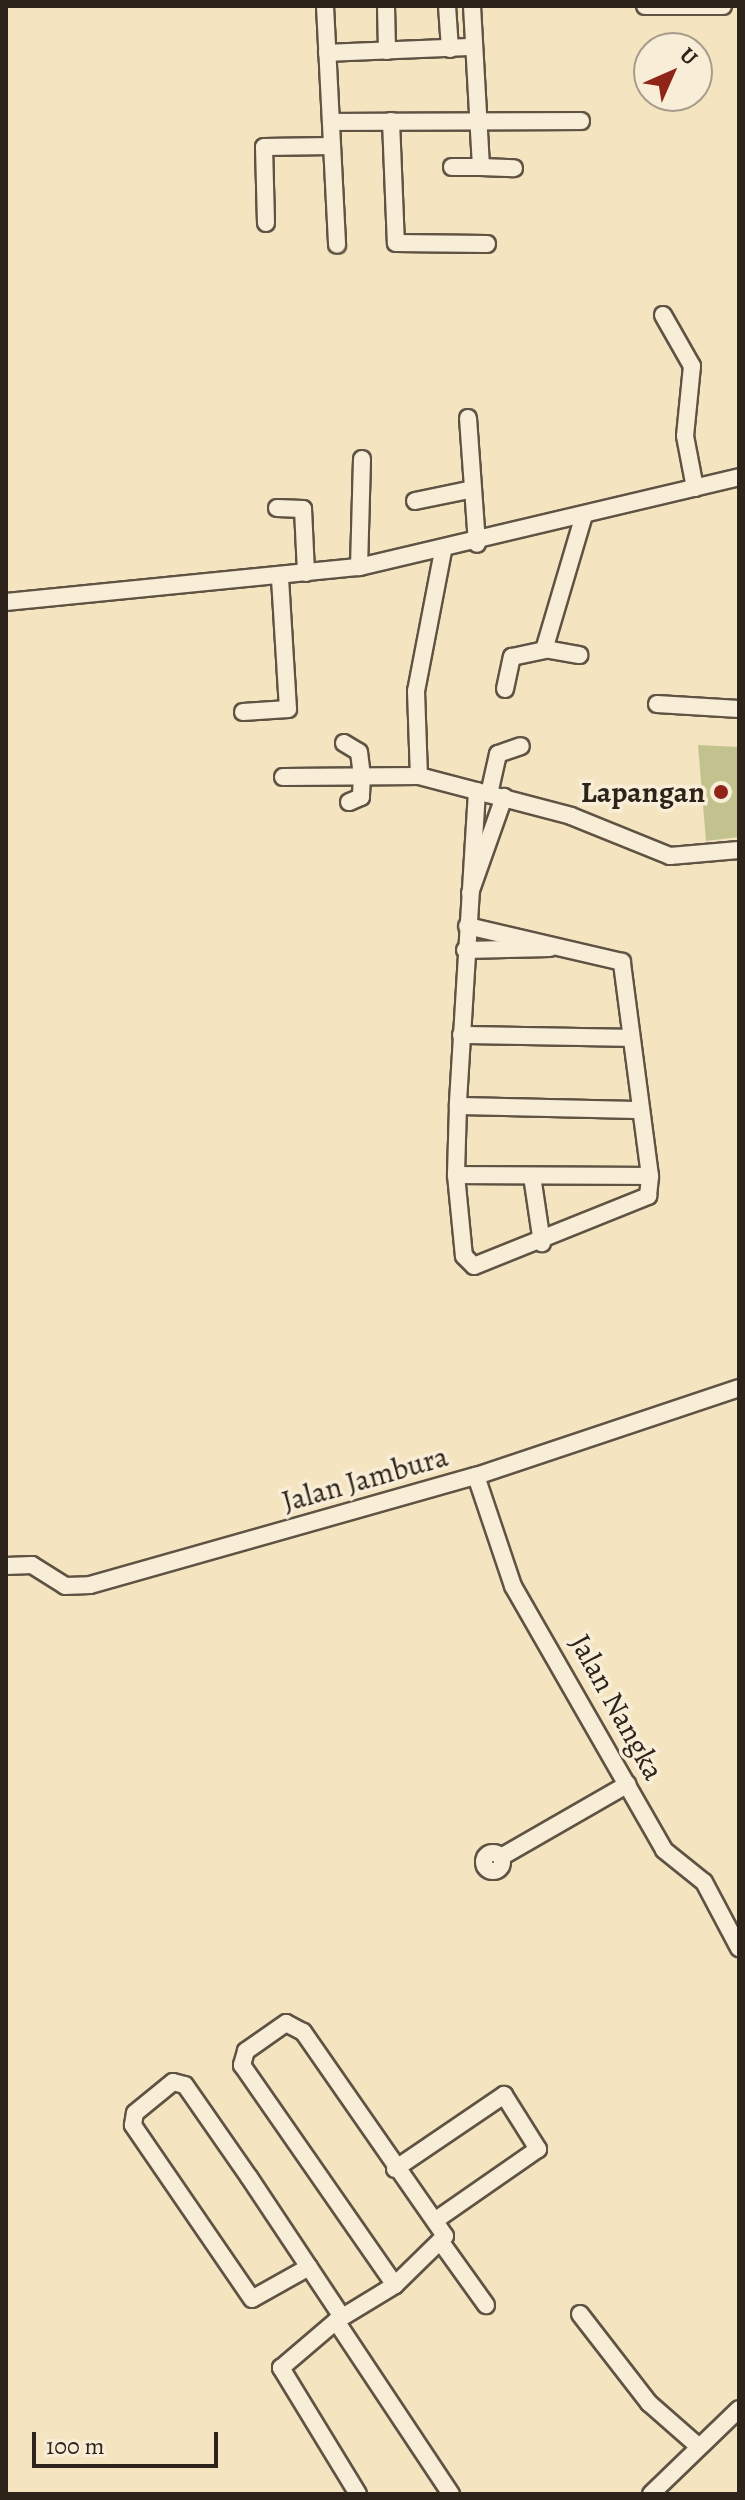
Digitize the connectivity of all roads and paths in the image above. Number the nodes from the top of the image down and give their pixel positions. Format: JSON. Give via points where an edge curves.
{"nodes":[{"id":1,"x":325,"y":6,"type":"edge"},
{"id":2,"x":386,"y":6,"type":"edge"},
{"id":3,"x":447,"y":6,"type":"edge"},
{"id":4,"x":472,"y":6,"type":"edge"},
{"id":5,"x":645,"y":6,"type":"edge"},
{"id":6,"x":723,"y":6,"type":"edge"},
{"id":7,"x":473,"y":47,"type":"junction"},
{"id":8,"x":450,"y":49,"type":"junction"},
{"id":9,"x":387,"y":51,"type":"junction"},
{"id":10,"x":327,"y":53,"type":"junction"},
{"id":11,"x":476,"y":119,"type":"junction"},
{"id":12,"x":391,"y":121,"type":"junction"},
{"id":13,"x":581,"y":121,"type":"dead end"},
{"id":14,"x":331,"y":122,"type":"junction"},
{"id":15,"x":332,"y":146,"type":"junction"},
{"id":16,"x":452,"y":167,"type":"dead end"},
{"id":17,"x":481,"y":167,"type":"junction"},
{"id":18,"x":514,"y":168,"type":"dead end"},
{"id":19,"x":266,"y":223,"type":"dead end"},
{"id":20,"x":487,"y":244,"type":"dead end"},
{"id":21,"x":337,"y":245,"type":"dead end"},
{"id":22,"x":663,"y":315,"type":"dead end"},
{"id":23,"x":468,"y":418,"type":"dead end"},
{"id":24,"x":362,"y":459,"type":"dead end"},
{"id":25,"x":739,"y":477,"type":"edge"},
{"id":26,"x":695,"y":488,"type":"junction"},
{"id":27,"x":468,"y":490,"type":"junction"},
{"id":28,"x":415,"y":501,"type":"dead end"},
{"id":29,"x":277,"y":508,"type":"dead end"},
{"id":30,"x":583,"y":518,"type":"junction"},
{"id":31,"x":477,"y":544,"type":"junction"},
{"id":32,"x":443,"y":551,"type":"junction"},
{"id":33,"x":359,"y":567,"type":"junction"},
{"id":34,"x":306,"y":573,"type":"junction"},
{"id":35,"x":280,"y":578,"type":"junction"},
{"id":36,"x":6,"y":602,"type":"edge"},
{"id":37,"x":545,"y":649,"type":"junction"},
{"id":38,"x":579,"y":655,"type":"dead end"},
{"id":39,"x":505,"y":689,"type":"dead end"},
{"id":40,"x":657,"y":704,"type":"dead end"},
{"id":41,"x":739,"y":709,"type":"edge"},
{"id":42,"x":243,"y":712,"type":"dead end"},
{"id":43,"x":344,"y":743,"type":"dead end"},
{"id":44,"x":521,"y":746,"type":"dead end"},
{"id":45,"x":362,"y":776,"type":"junction"},
{"id":46,"x":419,"y":776,"type":"junction"},
{"id":47,"x":283,"y":777,"type":"dead end"},
{"id":48,"x":490,"y":794,"type":"junction"},
{"id":49,"x":349,"y":802,"type":"dead end"},
{"id":50,"x":739,"y":850,"type":"edge"},
{"id":51,"x":469,"y":895,"type":"junction"},
{"id":52,"x":467,"y":926,"type":"junction"},
{"id":53,"x":490,"y":931,"type":"junction"},
{"id":54,"x":550,"y":948,"type":"junction"},
{"id":55,"x":465,"y":950,"type":"junction"},
{"id":56,"x":489,"y":951,"type":"junction"},
{"id":57,"x":461,"y":1035,"type":"junction"},
{"id":58,"x":629,"y":1038,"type":"junction"},
{"id":59,"x":458,"y":1106,"type":"junction"},
{"id":60,"x":639,"y":1110,"type":"junction"},
{"id":61,"x":456,"y":1175,"type":"junction"},
{"id":62,"x":532,"y":1176,"type":"junction"},
{"id":63,"x":650,"y":1176,"type":"junction"},
{"id":64,"x":542,"y":1243,"type":"junction"},
{"id":65,"x":739,"y":1388,"type":"edge"},
{"id":66,"x":476,"y":1476,"type":"junction"},
{"id":67,"x":6,"y":1566,"type":"edge"},
{"id":68,"x":628,"y":1784,"type":"junction"},
{"id":69,"x":501,"y":1857,"type":"dead end"},
{"id":70,"x":739,"y":1948,"type":"edge"},
{"id":71,"x":395,"y":2169,"type":"junction"},
{"id":72,"x":436,"y":2220,"type":"junction"},
{"id":73,"x":443,"y":2245,"type":"junction"},
{"id":74,"x":309,"y":2267,"type":"junction"},
{"id":75,"x":395,"y":2285,"type":"junction"},
{"id":76,"x":486,"y":2305,"type":"dead end"},
{"id":77,"x":580,"y":2314,"type":"dead end"},
{"id":78,"x":339,"y":2319,"type":"junction"},
{"id":79,"x":739,"y":2409,"type":"edge"},
{"id":80,"x":697,"y":2445,"type":"junction"},
{"id":81,"x":358,"y":2494,"type":"edge"},
{"id":82,"x":451,"y":2494,"type":"edge"},
{"id":83,"x":651,"y":2494,"type":"edge"}],
"edges":[{"from":1,"to":10,"type":"street"},
{"from":2,"to":9,"type":"street"},
{"from":3,"to":8,"type":"street"},
{"from":4,"to":7,"type":"street"},
{"from":5,"to":6,"type":"street"},
{"from":7,"to":8,"type":"street"},
{"from":7,"to":11,"type":"street"},
{"from":8,"to":9,"type":"street"},
{"from":9,"to":10,"type":"street"},
{"from":10,"to":14,"type":"street"},
{"from":11,"to":12,"type":"street"},
{"from":11,"to":13,"type":"street"},
{"from":11,"to":17,"type":"street"},
{"from":12,"to":14,"type":"street"},
{"from":12,"to":20,"type":"street","via":[[396,243]]},
{"from":14,"to":15,"type":"street"},
{"from":15,"to":19,"type":"street","via":[[264,147]]},
{"from":15,"to":21,"type":"street"},
{"from":16,"to":17,"type":"street"},
{"from":17,"to":18,"type":"street"},
{"from":22,"to":26,"type":"street","via":[[673,343],[692,366],[685,436]]},
{"from":23,"to":27,"type":"street"},
{"from":24,"to":33,"type":"street"},
{"from":25,"to":26,"type":"street"},
{"from":26,"to":30,"type":"street"},
{"from":27,"to":28,"type":"street"},
{"from":27,"to":31,"type":"street"},
{"from":29,"to":34,"type":"street","via":[[303,509]]},
{"from":30,"to":31,"type":"street"},
{"from":30,"to":37,"type":"street"},
{"from":31,"to":32,"type":"street"},
{"from":32,"to":33,"type":"street"},
{"from":32,"to":46,"type":"street","via":[[416,691]]},
{"from":33,"to":34,"type":"street"},
{"from":34,"to":35,"type":"street"},
{"from":35,"to":36,"type":"street"},
{"from":35,"to":42,"type":"street","via":[[288,709]]},
{"from":37,"to":38,"type":"street"},
{"from":37,"to":39,"type":"street","via":[[512,657]]},
{"from":40,"to":41,"type":"street"},
{"from":43,"to":45,"type":"street","via":[[359,752]]},
{"from":44,"to":48,"type":"street","via":[[498,754]]},
{"from":45,"to":46,"type":"street"},
{"from":45,"to":47,"type":"street"},
{"from":45,"to":49,"type":"street","via":[[361,797]]},
{"from":46,"to":48,"type":"street"},
{"from":48,"to":50,"type":"street","via":[[670,856]]},
{"from":48,"to":51,"type":"street"},
{"from":48,"to":51,"type":"street"},
{"from":51,"to":52,"type":"street"},
{"from":52,"to":53,"type":"street"},
{"from":52,"to":55,"type":"street"},
{"from":53,"to":54,"type":"street"},
{"from":53,"to":56,"type":"street"},
{"from":54,"to":56,"type":"street"},
{"from":54,"to":58,"type":"street","via":[[622,962]]},
{"from":55,"to":56,"type":"street"},
{"from":55,"to":57,"type":"street"},
{"from":57,"to":58,"type":"street"},
{"from":57,"to":59,"type":"street"},
{"from":58,"to":60,"type":"street"},
{"from":59,"to":60,"type":"street"},
{"from":59,"to":61,"type":"street"},
{"from":60,"to":63,"type":"street"},
{"from":61,"to":62,"type":"street"},
{"from":61,"to":64,"type":"street","via":[[470,1265]]},
{"from":62,"to":63,"type":"street"},
{"from":62,"to":64,"type":"street"},
{"from":63,"to":64,"type":"street","via":[[648,1196]]},
{"from":65,"to":66,"type":"street","name":"Jalan Jambura"},
{"from":66,"to":67,"type":"street","name":"Jalan Jambura","via":[[90,1585],[65,1586],[32,1565]]},
{"from":66,"to":68,"type":"street","name":"Jalan Nangka","via":[[513,1586]]},
{"from":68,"to":69,"type":"street"},
{"from":68,"to":70,"type":"street","name":"Jalan Nangka","via":[[664,1850],[704,1882]]},
{"from":71,"to":72,"type":"street"},
{"from":71,"to":72,"type":"street","via":[[504,2095],[538,2149]]},
{"from":71,"to":75,"type":"street","via":[[297,2026],[286,2023],[246,2051],[242,2065]]},
{"from":72,"to":73,"type":"street"},
{"from":73,"to":75,"type":"street"},
{"from":73,"to":76,"type":"street"},
{"from":74,"to":74,"type":"street","via":[[252,2299],[133,2125],[135,2113],[173,2082],[185,2085]]},
{"from":74,"to":78,"type":"street"},
{"from":75,"to":78,"type":"street"},
{"from":77,"to":80,"type":"street","via":[[649,2403]]},
{"from":78,"to":81,"type":"street","via":[[283,2362],[281,2375]]},
{"from":78,"to":82,"type":"street"},
{"from":79,"to":80,"type":"street"},
{"from":80,"to":83,"type":"street"}]}
